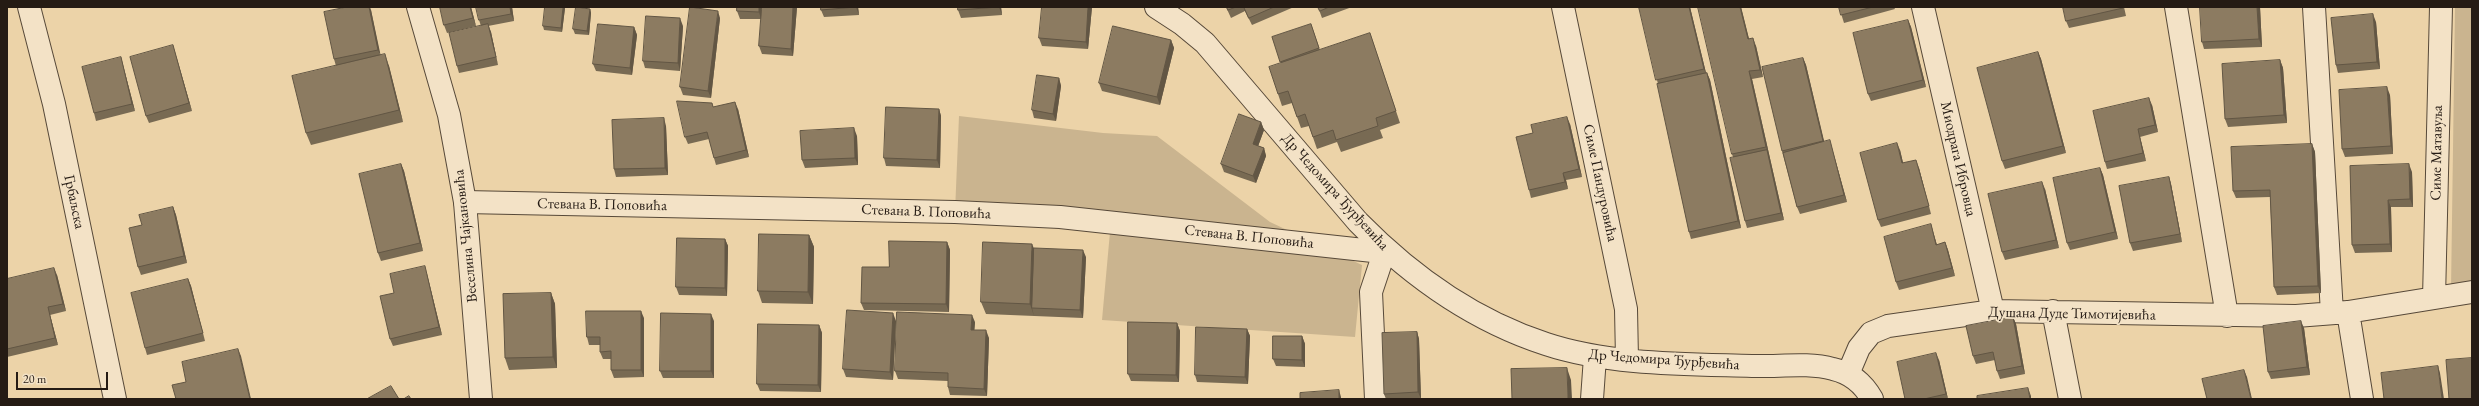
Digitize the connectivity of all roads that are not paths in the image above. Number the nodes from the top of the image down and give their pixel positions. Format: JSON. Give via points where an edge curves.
{"nodes":[{"id":1,"x":29,"y":7,"type":"edge"},
{"id":2,"x":418,"y":7,"type":"edge"},
{"id":3,"x":1156,"y":7,"type":"edge"},
{"id":4,"x":1563,"y":7,"type":"edge"},
{"id":5,"x":1923,"y":7,"type":"edge"},
{"id":6,"x":2176,"y":7,"type":"edge"},
{"id":7,"x":2314,"y":7,"type":"edge"},
{"id":8,"x":2441,"y":7,"type":"edge"},
{"id":9,"x":466,"y":202,"type":"junction"},
{"id":10,"x":1385,"y":250,"type":"junction"},
{"id":11,"x":2472,"y":292,"type":"edge"},
{"id":12,"x":2434,"y":298,"type":"junction"},
{"id":13,"x":2053,"y":310,"type":"junction"},
{"id":14,"x":1993,"y":311,"type":"junction"},
{"id":15,"x":2340,"y":313,"type":"junction"},
{"id":16,"x":2227,"y":316,"type":"junction"},
{"id":17,"x":1595,"y":357,"type":"junction"},
{"id":18,"x":1627,"y":359,"type":"junction"},
{"id":19,"x":1848,"y":374,"type":"junction"},
{"id":20,"x":115,"y":399,"type":"edge"},
{"id":21,"x":481,"y":399,"type":"edge"},
{"id":22,"x":1376,"y":399,"type":"edge"},
{"id":23,"x":1592,"y":399,"type":"edge"},
{"id":24,"x":1872,"y":399,"type":"edge"},
{"id":25,"x":2070,"y":399,"type":"edge"},
{"id":26,"x":2362,"y":399,"type":"edge"}],
"edges":[{"from":1,"to":20,"type":"street","name":"Грбаљска","via":[[55,112]]},
{"from":2,"to":9,"type":"street","name":"Веселина Чајкановића","via":[[449,115]]},
{"from":3,"to":10,"type":"street","name":"Др Чедомира Ђурђевића","via":[[1205,43],[1358,222]]},
{"from":4,"to":18,"type":"street","name":"Симе Пандуровића","via":[[1626,309]]},
{"from":5,"to":14,"type":"street","name":"Миодрага Ибровца"},
{"from":6,"to":16,"type":"street"},
{"from":7,"to":15,"type":"street"},
{"from":8,"to":12,"type":"street","name":"Симе Матавуља"},
{"from":9,"to":10,"type":"street","name":"Стевана В. Поповића","via":[[955,212],[1060,217],[1373,251]]},
{"from":9,"to":21,"type":"street","name":"Веселина Чајкановића"},
{"from":10,"to":17,"type":"street","name":"Др Чедомира Ђурђевића","via":[[1434,289],[1464,308],[1545,344]]},
{"from":10,"to":22,"type":"street","via":[[1371,292]]},
{"from":11,"to":12,"type":"street","name":"Душана Дуде Тимотијевића"},
{"from":12,"to":15,"type":"street","name":"Душана Дуде Тимотијевића"},
{"from":13,"to":14,"type":"street","name":"Душана Дуде Тимотијевића"},
{"from":13,"to":16,"type":"street","name":"Душана Дуде Тимотијевића"},
{"from":13,"to":25,"type":"street"},
{"from":14,"to":19,"type":"street","name":"Душана Дуде Тимотијевића","via":[[1888,326],[1871,333],[1859,348]]},
{"from":15,"to":16,"type":"street","name":"Душана Дуде Тимотијевића"},
{"from":15,"to":26,"type":"street"},
{"from":17,"to":18,"type":"street","name":"Др Чедомира Ђурђевића"},
{"from":17,"to":23,"type":"street"},
{"from":18,"to":19,"type":"street","name":"Др Чедомира Ђурђевића","via":[[1753,366],[1810,365]]},
{"from":19,"to":24,"type":"street","via":[[1867,389]]}]}
